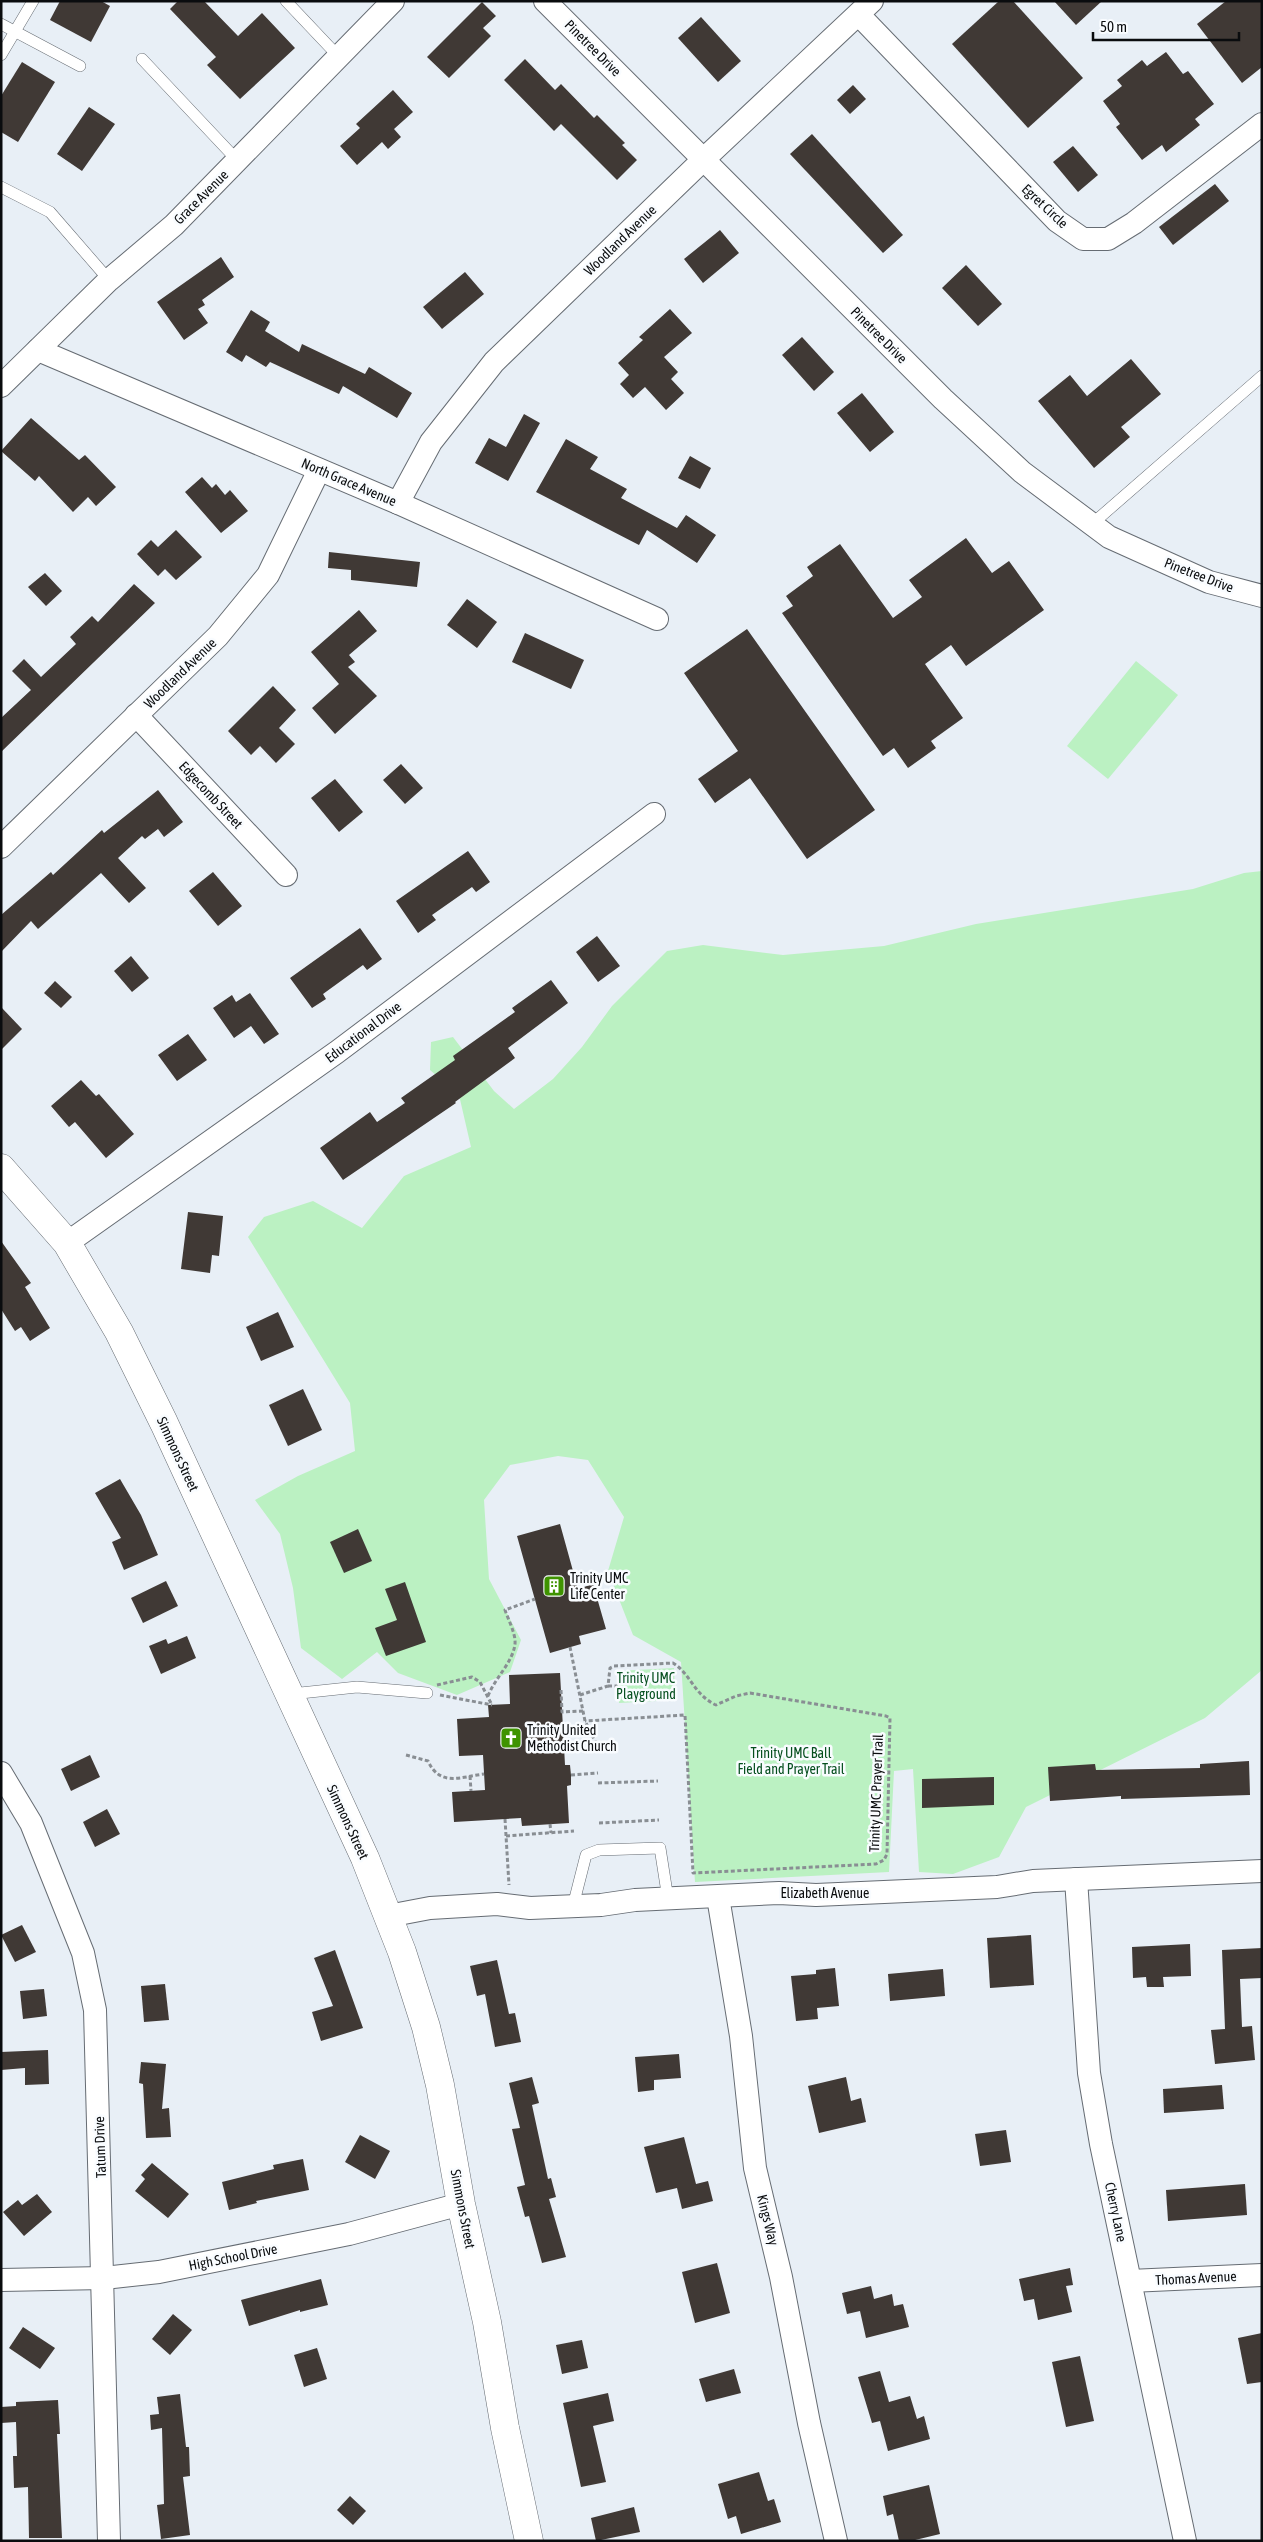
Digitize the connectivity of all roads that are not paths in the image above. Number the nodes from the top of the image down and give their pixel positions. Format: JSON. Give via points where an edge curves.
{"nodes":[{"id":1,"x":33,"y":1,"type":"edge"},
{"id":2,"x":286,"y":1,"type":"edge"},
{"id":3,"x":393,"y":1,"type":"edge"},
{"id":4,"x":545,"y":1,"type":"edge"},
{"id":5,"x":866,"y":8,"type":"edge"},
{"id":6,"x":1,"y":24,"type":"edge"},
{"id":7,"x":15,"y":32,"type":"junction"},
{"id":8,"x":1,"y":55,"type":"edge"},
{"id":9,"x":339,"y":57,"type":"junction"},
{"id":10,"x":142,"y":58,"type":"dead end"},
{"id":11,"x":80,"y":66,"type":"dead end"},
{"id":12,"x":1262,"y":124,"type":"edge"},
{"id":13,"x":705,"y":158,"type":"junction"},
{"id":14,"x":238,"y":160,"type":"junction"},
{"id":15,"x":1,"y":187,"type":"edge"},
{"id":16,"x":109,"y":280,"type":"junction"},
{"id":17,"x":38,"y":350,"type":"junction"},
{"id":18,"x":1262,"y":376,"type":"edge"},
{"id":19,"x":1,"y":386,"type":"edge"},
{"id":20,"x":319,"y":470,"type":"junction"},
{"id":21,"x":398,"y":503,"type":"junction"},
{"id":22,"x":1092,"y":524,"type":"junction"},
{"id":23,"x":1262,"y":596,"type":"edge"},
{"id":24,"x":657,"y":619,"type":"dead end"},
{"id":25,"x":136,"y":715,"type":"junction"},
{"id":26,"x":654,"y":814,"type":"dead end"},
{"id":27,"x":1,"y":847,"type":"edge"},
{"id":28,"x":286,"y":875,"type":"dead end"},
{"id":29,"x":1,"y":1168,"type":"edge"},
{"id":30,"x":67,"y":1243,"type":"junction"},
{"id":31,"x":427,"y":1693,"type":"road end"},
{"id":32,"x":289,"y":1695,"type":"junction"},
{"id":33,"x":1,"y":1773,"type":"edge"},
{"id":34,"x":1262,"y":1872,"type":"edge"},
{"id":35,"x":1076,"y":1879,"type":"junction"},
{"id":36,"x":718,"y":1896,"type":"junction"},
{"id":37,"x":668,"y":1899,"type":"junction"},
{"id":38,"x":573,"y":1906,"type":"junction"},
{"id":39,"x":388,"y":1916,"type":"junction"},
{"id":40,"x":461,"y":2204,"type":"junction"},
{"id":41,"x":1262,"y":2275,"type":"edge"},
{"id":42,"x":104,"y":2278,"type":"junction"},
{"id":43,"x":1,"y":2280,"type":"edge"},
{"id":44,"x":1130,"y":2281,"type":"junction"},
{"id":45,"x":109,"y":2541,"type":"edge"},
{"id":46,"x":529,"y":2541,"type":"edge"},
{"id":47,"x":836,"y":2541,"type":"edge"},
{"id":48,"x":1185,"y":2541,"type":"edge"}],
"edges":[{"from":1,"to":7,"type":"lane"},
{"from":2,"to":9,"type":"lane"},
{"from":3,"to":9,"type":"street","name":"Grace Avenue"},
{"from":4,"to":13,"type":"street","name":"Pinetree Drive"},
{"from":5,"to":12,"type":"street","name":"Egret Circle","via":[[1057,221],[1083,238],[1108,239],[1134,223]]},
{"from":5,"to":13,"type":"street","name":"Woodland Avenue"},
{"from":6,"to":7,"type":"lane"},
{"from":7,"to":8,"type":"lane"},
{"from":7,"to":11,"type":"lane"},
{"from":9,"to":14,"type":"street","name":"Grace Avenue"},
{"from":10,"to":14,"type":"lane"},
{"from":13,"to":21,"type":"street","name":"Woodland Avenue","via":[[494,362],[431,442]]},
{"from":13,"to":22,"type":"street","name":"Pinetree Drive","via":[[943,399],[1022,472]]},
{"from":14,"to":16,"type":"street","name":"Grace Avenue","via":[[174,225]]},
{"from":15,"to":16,"type":"lane","via":[[50,212]]},
{"from":16,"to":17,"type":"street","name":"Grace Avenue"},
{"from":17,"to":19,"type":"street","name":"Grace Avenue"},
{"from":17,"to":20,"type":"street","name":"North Grace Avenue"},
{"from":18,"to":22,"type":"lane"},
{"from":20,"to":21,"type":"street","name":"North Grace Avenue"},
{"from":20,"to":25,"type":"street","name":"Woodland Avenue","via":[[268,575],[218,636]]},
{"from":21,"to":24,"type":"street","name":"North Grace Avenue"},
{"from":22,"to":23,"type":"street","name":"Pinetree Drive","via":[[1109,537],[1209,582]]},
{"from":25,"to":27,"type":"street","name":"Woodland Avenue"},
{"from":25,"to":28,"type":"street","name":"Edgecomb Street"},
{"from":26,"to":30,"type":"street","name":"Educational Drive","via":[[337,1052]]},
{"from":29,"to":30,"type":"street","name":"Simmons Street"},
{"from":30,"to":32,"type":"street","name":"Simmons Street","via":[[120,1332]]},
{"from":31,"to":32,"type":"lane","via":[[357,1687]]},
{"from":32,"to":39,"type":"street","name":"Simmons Street","via":[[365,1858]]},
{"from":33,"to":42,"type":"street","name":"Tatum Drive","via":[[30,1823],[83,1953],[95,2010]]},
{"from":34,"to":35,"type":"street","name":"Elizabeth Avenue"},
{"from":35,"to":36,"type":"street","name":"Elizabeth Avenue","via":[[997,1887]]},
{"from":35,"to":44,"type":"street","name":"Cherry Lane","via":[[1089,2074]]},
{"from":36,"to":37,"type":"street","name":"Elizabeth Avenue"},
{"from":36,"to":47,"type":"street","name":"Kings Way","via":[[741,2036],[755,2168]]},
{"from":37,"to":38,"type":"street","name":"Elizabeth Avenue"},
{"from":37,"to":38,"type":"lane","via":[[660,1848],[600,1850],[586,1855]]},
{"from":38,"to":39,"type":"street","name":"Elizabeth Avenue","via":[[530,1908],[497,1904],[430,1908]]},
{"from":39,"to":40,"type":"street","name":"Simmons Street","via":[[426,2027]]},
{"from":40,"to":42,"type":"street","name":"High School Drive","via":[[340,2236],[158,2272]]},
{"from":40,"to":46,"type":"street","name":"Simmons Street"},
{"from":41,"to":44,"type":"street","name":"Thomas Avenue"},
{"from":42,"to":43,"type":"street","name":"High School Drive"},
{"from":42,"to":45,"type":"street","name":"Tatum Drive"},
{"from":44,"to":48,"type":"street","name":"Cherry Lane"}]}
